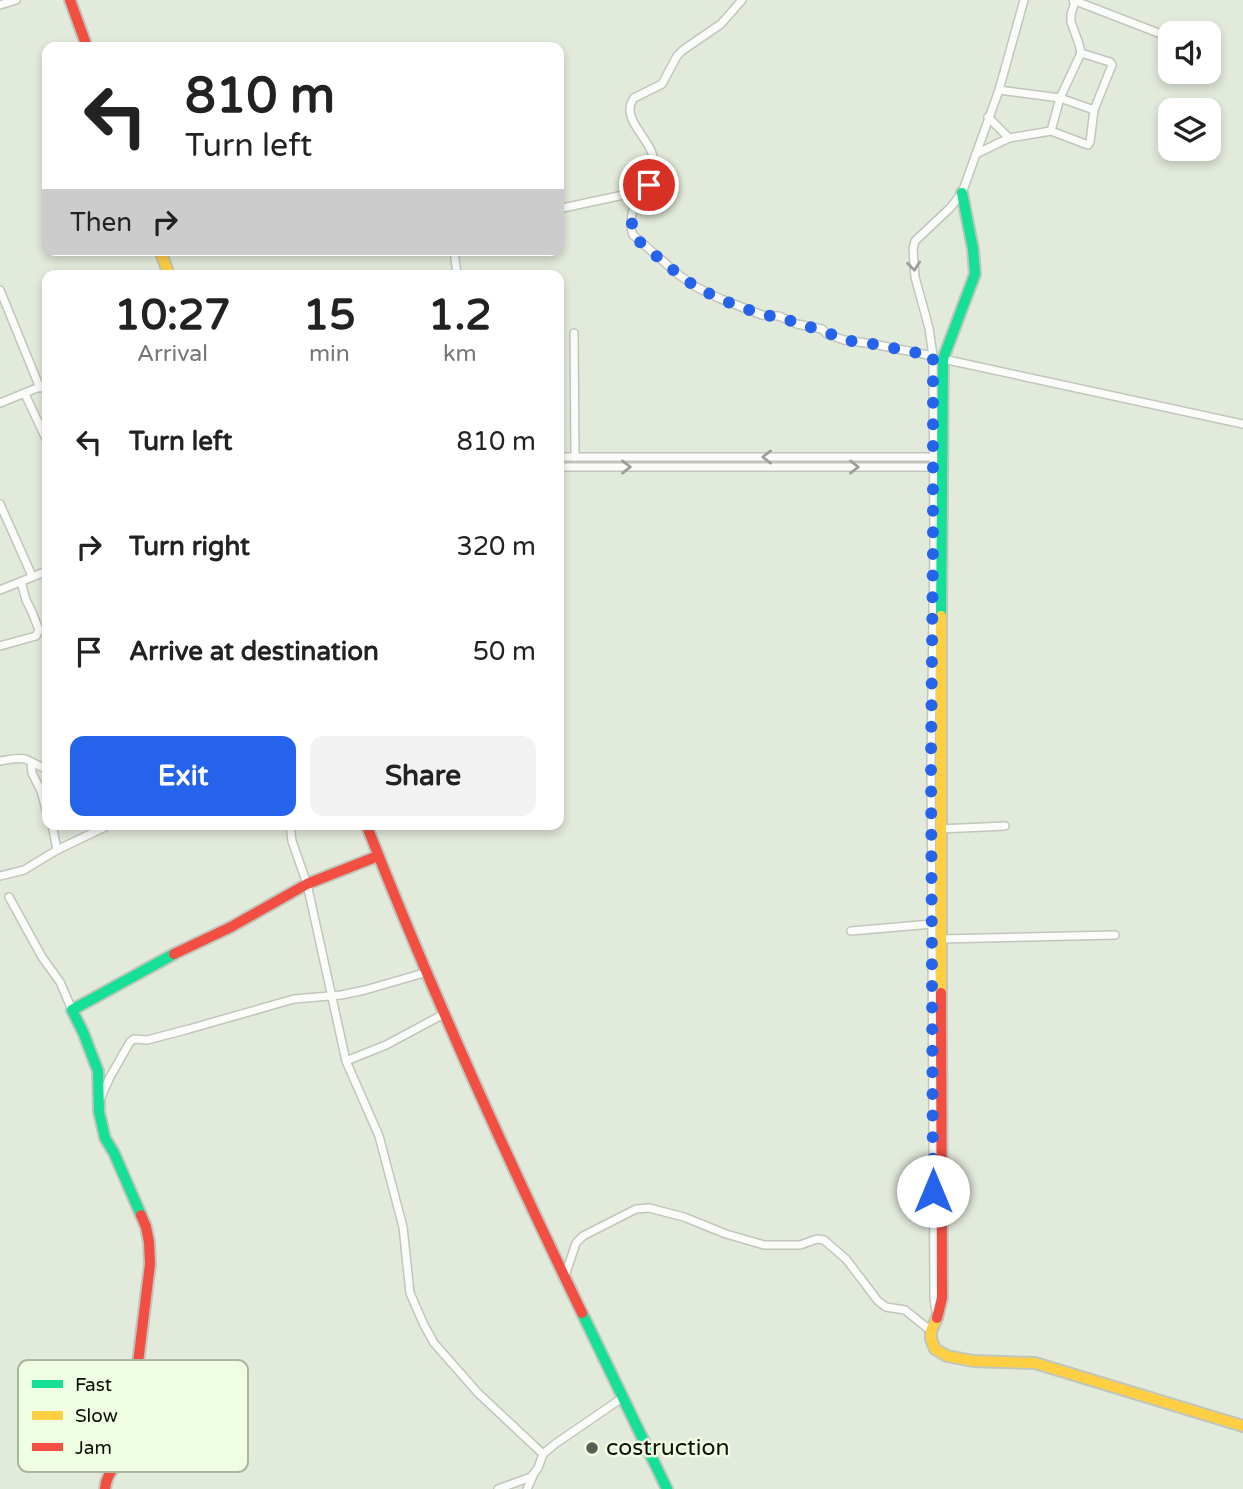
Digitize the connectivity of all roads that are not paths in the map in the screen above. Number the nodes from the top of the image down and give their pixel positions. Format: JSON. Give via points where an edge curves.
{"nodes":[{"id":1,"x":16,"y":0,"type":"edge"},
{"id":2,"x":70,"y":0,"type":"edge"},
{"id":3,"x":741,"y":0,"type":"edge"},
{"id":4,"x":1024,"y":0,"type":"edge"},
{"id":5,"x":1074,"y":0,"type":"edge"},
{"id":6,"x":0,"y":5,"type":"edge"},
{"id":7,"x":1158,"y":33,"type":"edge"},
{"id":8,"x":85,"y":42,"type":"edge"},
{"id":9,"x":1081,"y":53,"type":"junction"},
{"id":10,"x":999,"y":90,"type":"junction"},
{"id":11,"x":1060,"y":98,"type":"junction"},
{"id":12,"x":1094,"y":110,"type":"junction"},
{"id":13,"x":988,"y":117,"type":"junction"},
{"id":14,"x":1051,"y":131,"type":"junction"},
{"id":15,"x":1009,"y":138,"type":"junction"},
{"id":16,"x":976,"y":155,"type":"junction"},
{"id":17,"x":642,"y":191,"type":"junction"},
{"id":18,"x":962,"y":193,"type":"junction"},
{"id":19,"x":564,"y":208,"type":"edge"},
{"id":20,"x":0,"y":290,"type":"edge"},
{"id":21,"x":573,"y":333,"type":"dead end"},
{"id":22,"x":938,"y":358,"type":"junction"},
{"id":23,"x":42,"y":382,"type":"edge"},
{"id":24,"x":42,"y":387,"type":"edge"},
{"id":25,"x":25,"y":394,"type":"junction"},
{"id":26,"x":0,"y":403,"type":"edge"},
{"id":27,"x":1243,"y":424,"type":"edge"},
{"id":28,"x":42,"y":430,"type":"edge"},
{"id":29,"x":564,"y":457,"type":"edge"},
{"id":30,"x":575,"y":457,"type":"junction"},
{"id":31,"x":938,"y":462,"type":"junction"},
{"id":32,"x":564,"y":467,"type":"edge"},
{"id":33,"x":0,"y":504,"type":"edge"},
{"id":34,"x":42,"y":572,"type":"edge"},
{"id":35,"x":33,"y":576,"type":"junction"},
{"id":36,"x":21,"y":582,"type":"junction"},
{"id":37,"x":0,"y":590,"type":"edge"},
{"id":38,"x":0,"y":646,"type":"edge"},
{"id":39,"x":0,"y":761,"type":"edge"},
{"id":40,"x":32,"y":762,"type":"junction"},
{"id":41,"x":42,"y":768,"type":"edge"},
{"id":42,"x":42,"y":795,"type":"edge"},
{"id":43,"x":1006,"y":826,"type":"dead end"},
{"id":44,"x":940,"y":829,"type":"junction"},
{"id":45,"x":53,"y":830,"type":"edge"},
{"id":46,"x":99,"y":830,"type":"edge"},
{"id":47,"x":291,"y":830,"type":"edge"},
{"id":48,"x":368,"y":830,"type":"edge"},
{"id":49,"x":57,"y":850,"type":"junction"},
{"id":50,"x":378,"y":856,"type":"junction"},
{"id":51,"x":0,"y":876,"type":"edge"},
{"id":52,"x":307,"y":884,"type":"junction"},
{"id":53,"x":9,"y":897,"type":"dead end"},
{"id":54,"x":932,"y":924,"type":"junction"},
{"id":55,"x":851,"y":931,"type":"dead end"},
{"id":56,"x":1115,"y":935,"type":"dead end"},
{"id":57,"x":940,"y":939,"type":"junction"},
{"id":58,"x":424,"y":973,"type":"junction"},
{"id":59,"x":331,"y":996,"type":"junction"},
{"id":60,"x":72,"y":1010,"type":"junction"},
{"id":61,"x":442,"y":1015,"type":"junction"},
{"id":62,"x":346,"y":1061,"type":"junction"},
{"id":63,"x":99,"y":1101,"type":"junction"},
{"id":64,"x":564,"y":1277,"type":"junction"},
{"id":65,"x":937,"y":1318,"type":"junction"},
{"id":66,"x":931,"y":1331,"type":"junction"},
{"id":67,"x":138,"y":1360,"type":"edge"},
{"id":68,"x":622,"y":1398,"type":"junction"},
{"id":69,"x":1243,"y":1426,"type":"edge"},
{"id":70,"x":543,"y":1454,"type":"junction"},
{"id":71,"x":111,"y":1472,"type":"edge"},
{"id":72,"x":535,"y":1472,"type":"junction"},
{"id":73,"x":105,"y":1489,"type":"edge"},
{"id":74,"x":498,"y":1489,"type":"edge"},
{"id":75,"x":527,"y":1489,"type":"edge"},
{"id":76,"x":667,"y":1489,"type":"edge"}],
"edges":[{"from":1,"to":6,"type":"street"},
{"from":2,"to":8,"type":"street"},
{"from":3,"to":17,"type":"street","via":[[721,24],[677,56],[662,84],[631,102],[632,121],[652,150],[654,161],[652,179]]},
{"from":4,"to":10,"type":"street"},
{"from":5,"to":7,"type":"street"},
{"from":5,"to":9,"type":"street","via":[[1071,22]]},
{"from":9,"to":11,"type":"street"},
{"from":9,"to":12,"type":"street","via":[[1112,65]]},
{"from":10,"to":11,"type":"street"},
{"from":10,"to":13,"type":"street"},
{"from":11,"to":12,"type":"street"},
{"from":11,"to":14,"type":"street"},
{"from":12,"to":14,"type":"street","via":[[1088,145]]},
{"from":13,"to":15,"type":"street"},
{"from":13,"to":16,"type":"street"},
{"from":14,"to":15,"type":"street"},
{"from":15,"to":16,"type":"street"},
{"from":16,"to":18,"type":"street"},
{"from":17,"to":19,"type":"street"},
{"from":17,"to":22,"type":"street","via":[[633,212],[633,235],[696,287],[762,315],[783,317],[844,340]]},
{"from":18,"to":22,"type":"street","via":[[975,274]]},
{"from":18,"to":22,"type":"street","one_way":true,"via":[[915,241],[913,249],[915,277]]},
{"from":20,"to":23,"type":"street"},
{"from":21,"to":30,"type":"street"},
{"from":22,"to":27,"type":"street"},
{"from":22,"to":31,"type":"street"},
{"from":24,"to":25,"type":"street"},
{"from":25,"to":26,"type":"street"},
{"from":25,"to":28,"type":"street"},
{"from":29,"to":30,"type":"street"},
{"from":31,"to":30,"type":"street","one_way":true},
{"from":32,"to":31,"type":"street","one_way":true},
{"from":31,"to":44,"type":"street"},
{"from":31,"to":54,"type":"street"},
{"from":33,"to":35,"type":"street"},
{"from":34,"to":35,"type":"street"},
{"from":35,"to":36,"type":"street"},
{"from":36,"to":37,"type":"street"},
{"from":36,"to":38,"type":"street","via":[[38,630],[36,636]]},
{"from":39,"to":40,"type":"street"},
{"from":40,"to":41,"type":"street"},
{"from":40,"to":42,"type":"street"},
{"from":43,"to":44,"type":"street"},
{"from":44,"to":57,"type":"street"},
{"from":45,"to":49,"type":"street"},
{"from":46,"to":49,"type":"street"},
{"from":47,"to":52,"type":"street"},
{"from":48,"to":50,"type":"street"},
{"from":49,"to":51,"type":"street","via":[[24,870]]},
{"from":50,"to":52,"type":"street"},
{"from":50,"to":58,"type":"street"},
{"from":52,"to":59,"type":"street"},
{"from":52,"to":60,"type":"street"},
{"from":53,"to":60,"type":"street"},
{"from":54,"to":55,"type":"street"},
{"from":54,"to":65,"type":"street"},
{"from":56,"to":57,"type":"street"},
{"from":57,"to":65,"type":"street","via":[[942,1298]]},
{"from":58,"to":59,"type":"street"},
{"from":58,"to":61,"type":"street"},
{"from":59,"to":62,"type":"street"},
{"from":59,"to":63,"type":"street","via":[[294,999],[147,1040],[134,1039]]},
{"from":60,"to":63,"type":"street","via":[[98,1071]]},
{"from":61,"to":62,"type":"street"},
{"from":61,"to":64,"type":"street"},
{"from":62,"to":70,"type":"street","via":[[379,1136],[403,1227],[410,1293],[424,1325],[478,1393]]},
{"from":63,"to":67,"type":"street","via":[[105,1138],[146,1227],[150,1250]]},
{"from":64,"to":66,"type":"street","via":[[583,1236],[636,1209],[649,1208],[764,1245],[824,1240],[846,1259],[878,1301],[905,1310]]},
{"from":64,"to":68,"type":"street"},
{"from":65,"to":66,"type":"street"},
{"from":66,"to":69,"type":"street","via":[[935,1349],[947,1356],[1035,1363]]},
{"from":68,"to":70,"type":"street"},
{"from":68,"to":76,"type":"street"},
{"from":70,"to":72,"type":"street"},
{"from":71,"to":73,"type":"street"},
{"from":72,"to":74,"type":"street"},
{"from":72,"to":75,"type":"street"}]}
